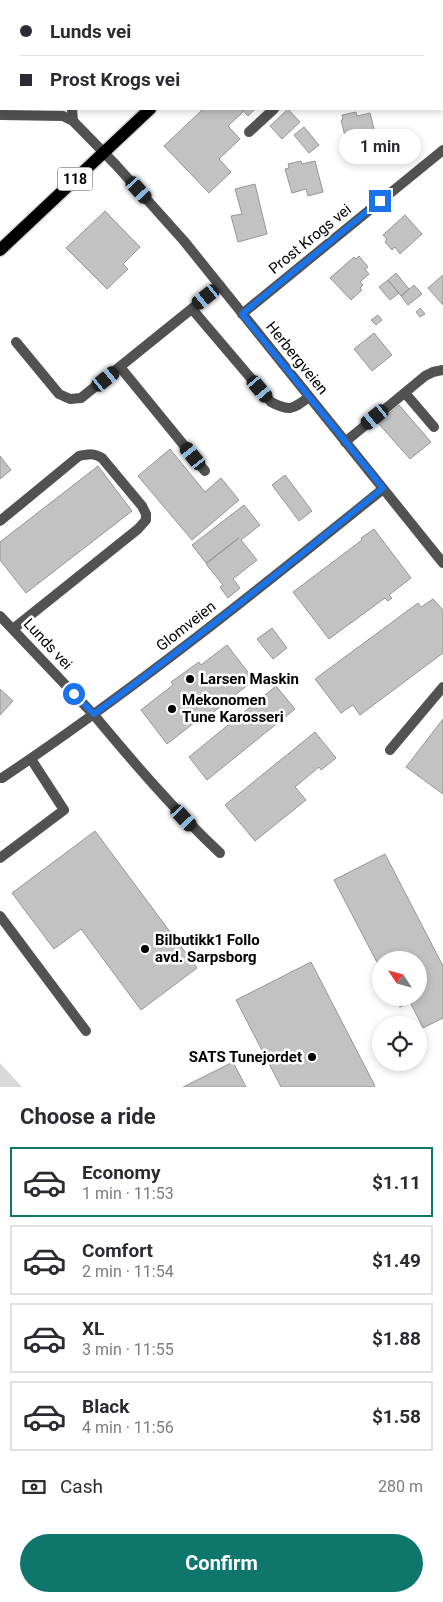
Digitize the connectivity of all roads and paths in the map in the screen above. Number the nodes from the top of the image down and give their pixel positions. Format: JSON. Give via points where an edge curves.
{"nodes":[{"id":1,"x":72,"y":110,"type":"edge"},
{"id":2,"x":149,"y":110,"type":"edge"},
{"id":3,"x":273,"y":110,"type":"edge"},
{"id":4,"x":0,"y":115,"type":"edge"},
{"id":5,"x":73,"y":121,"type":"junction"},
{"id":6,"x":250,"y":132,"type":"dead end"},
{"id":7,"x":443,"y":151,"type":"edge"},
{"id":8,"x":104,"y":152,"type":"junction"},
{"id":9,"x":0,"y":250,"type":"edge"},
{"id":10,"x":220,"y":286,"type":"junction"},
{"id":11,"x":192,"y":309,"type":"junction"},
{"id":12,"x":242,"y":314,"type":"junction"},
{"id":13,"x":16,"y":342,"type":"dead end"},
{"id":14,"x":120,"y":368,"type":"junction"},
{"id":15,"x":443,"y":370,"type":"edge"},
{"id":16,"x":405,"y":392,"type":"junction"},
{"id":17,"x":309,"y":397,"type":"junction"},
{"id":18,"x":434,"y":427,"type":"dead end"},
{"id":19,"x":345,"y":442,"type":"junction"},
{"id":20,"x":205,"y":471,"type":"dead end"},
{"id":21,"x":383,"y":488,"type":"junction"},
{"id":22,"x":0,"y":521,"type":"edge"},
{"id":23,"x":443,"y":563,"type":"edge"},
{"id":24,"x":0,"y":616,"type":"edge"},
{"id":25,"x":13,"y":630,"type":"junction"},
{"id":26,"x":443,"y":687,"type":"edge"},
{"id":27,"x":94,"y":714,"type":"junction"},
{"id":28,"x":390,"y":750,"type":"dead end"},
{"id":29,"x":31,"y":759,"type":"junction"},
{"id":30,"x":0,"y":778,"type":"edge"},
{"id":31,"x":220,"y":853,"type":"dead end"},
{"id":32,"x":0,"y":858,"type":"edge"},
{"id":33,"x":0,"y":916,"type":"edge"},
{"id":34,"x":86,"y":1031,"type":"dead end"}],
"edges":[{"from":1,"to":5,"type":"street"},
{"from":2,"to":8,"type":"main road","number":"118"},
{"from":3,"to":6,"type":"street"},
{"from":4,"to":5,"type":"street","via":[[63,116]]},
{"from":5,"to":8,"type":"street","name":"Herbergveien"},
{"from":7,"to":12,"type":"street","name":"Prost Krogs vei"},
{"from":8,"to":9,"type":"main road","number":"118"},
{"from":8,"to":10,"type":"street","name":"Herbergveien"},
{"from":10,"to":11,"type":"street"},
{"from":10,"to":12,"type":"street","name":"Herbergveien"},
{"from":11,"to":14,"type":"street"},
{"from":11,"to":17,"type":"street","via":[[271,402],[290,409]]},
{"from":12,"to":17,"type":"street","name":"Herbergveien"},
{"from":13,"to":14,"type":"street","via":[[59,394],[70,399],[81,398]]},
{"from":14,"to":20,"type":"street"},
{"from":15,"to":16,"type":"street","via":[[425,376]]},
{"from":16,"to":18,"type":"street"},
{"from":16,"to":19,"type":"street"},
{"from":17,"to":19,"type":"street","name":"Herbergveien"},
{"from":19,"to":21,"type":"street","name":"Herbergveien"},
{"from":21,"to":23,"type":"street","name":"Herbergveien"},
{"from":21,"to":27,"type":"street","name":"Glomveien","via":[[169,659]]},
{"from":22,"to":25,"type":"street","via":[[79,456],[89,453],[102,458],[146,514],[146,520],[138,529]]},
{"from":24,"to":25,"type":"street","name":"Lunds vei"},
{"from":25,"to":27,"type":"street","name":"Lunds vei"},
{"from":26,"to":28,"type":"street"},
{"from":27,"to":29,"type":"street","name":"Glomveien"},
{"from":27,"to":31,"type":"street","name":"Lunds vei","via":[[139,769]]},
{"from":29,"to":30,"type":"street","name":"Glomveien"},
{"from":29,"to":32,"type":"street","via":[[64,810]]},
{"from":33,"to":34,"type":"street"}]}
